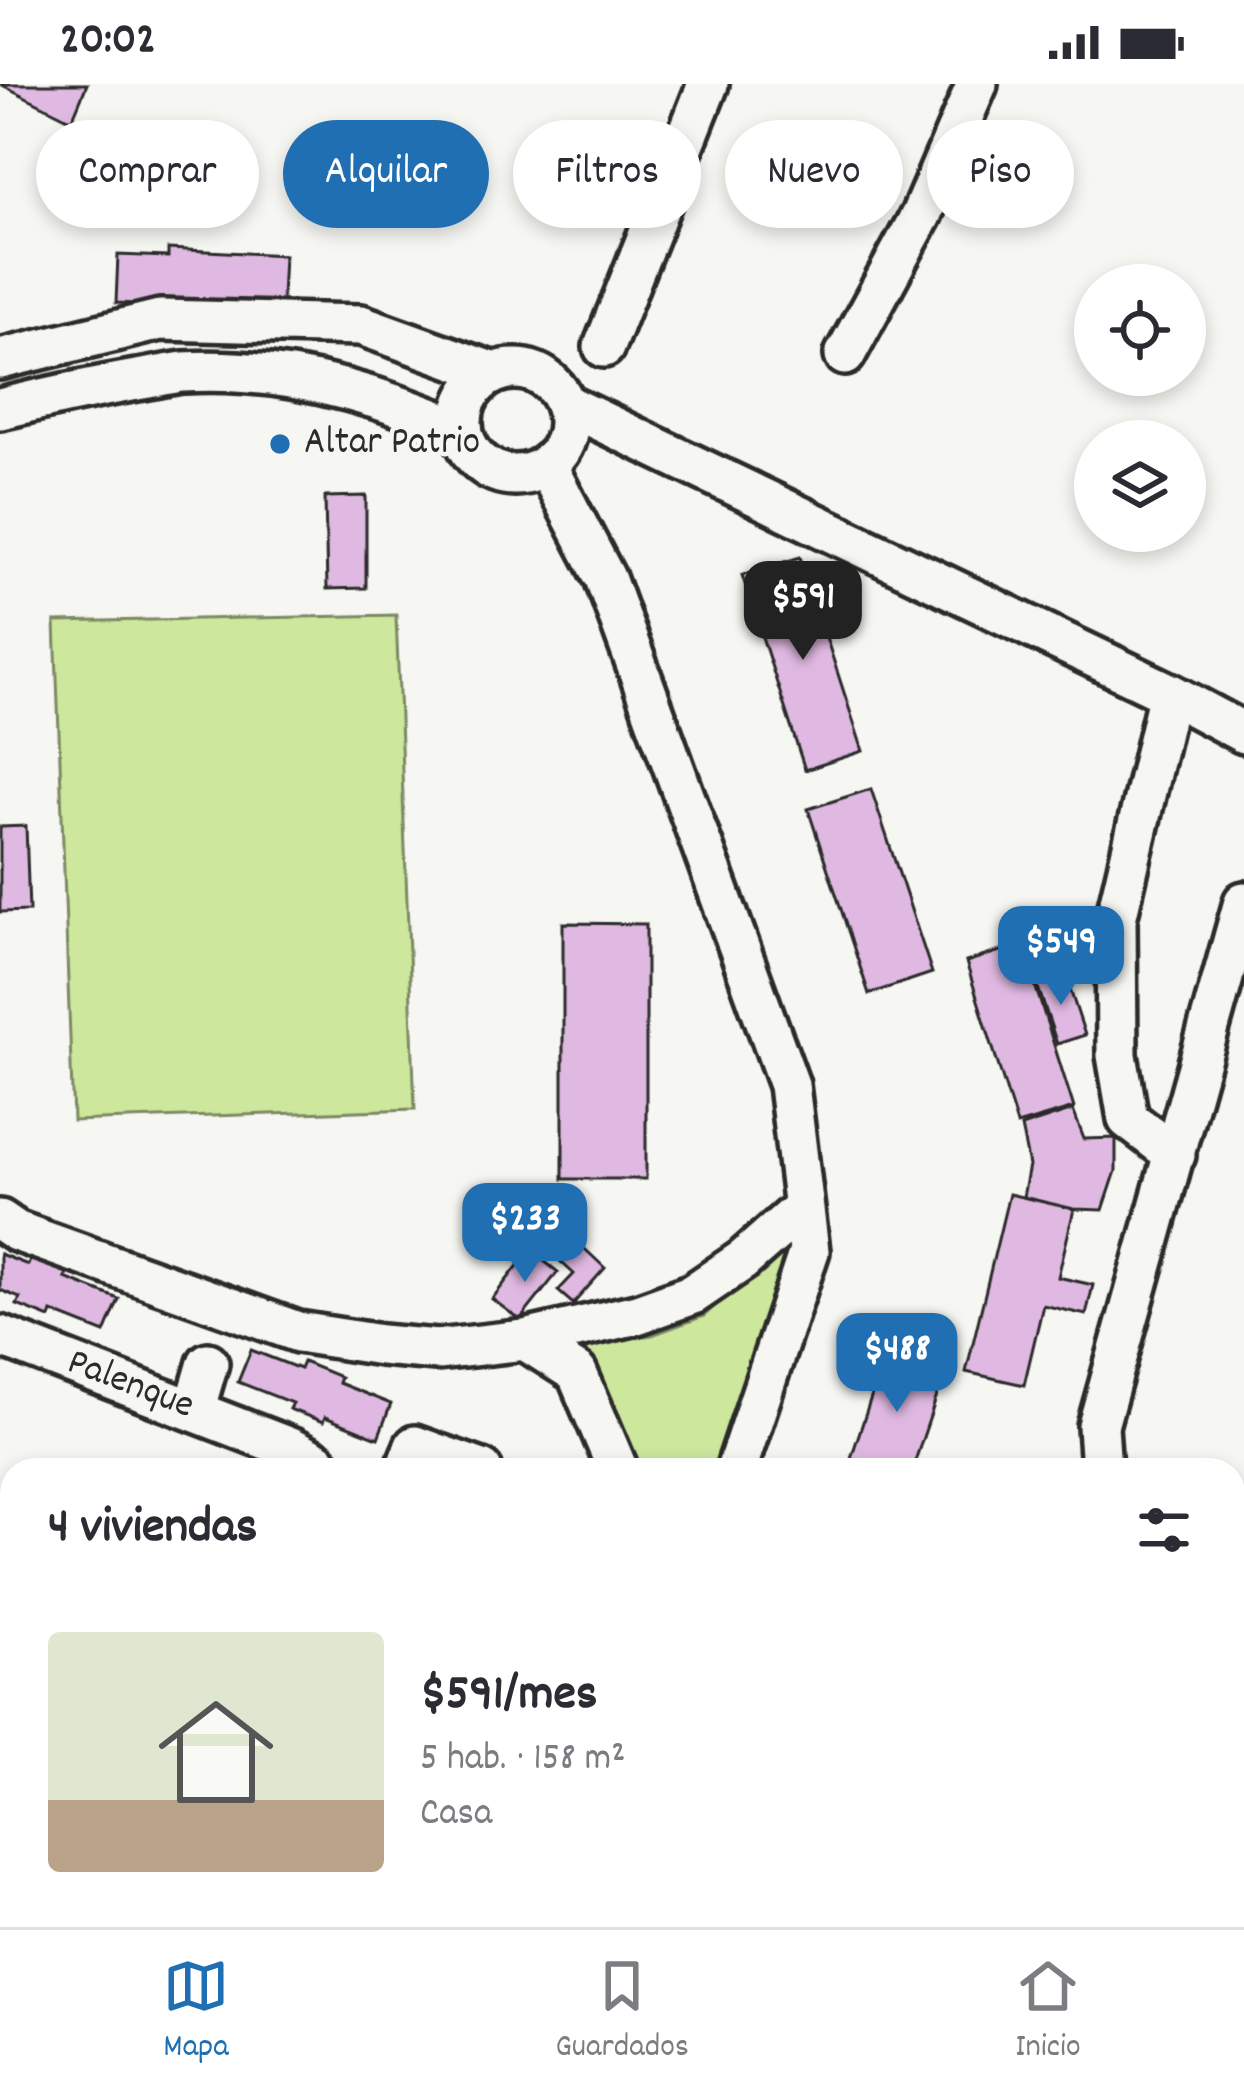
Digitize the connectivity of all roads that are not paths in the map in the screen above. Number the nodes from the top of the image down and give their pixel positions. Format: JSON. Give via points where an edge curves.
{"nodes":[{"id":1,"x":707,"y":84,"type":"edge"},
{"id":2,"x":977,"y":84,"type":"edge"},
{"id":3,"x":604,"y":347,"type":"dead end"},
{"id":4,"x":845,"y":356,"type":"dead end"},
{"id":5,"x":0,"y":358,"type":"edge"},
{"id":6,"x":494,"y":373,"type":"junction"},
{"id":7,"x":565,"y":404,"type":"junction"},
{"id":8,"x":0,"y":409,"type":"edge"},
{"id":9,"x":462,"y":431,"type":"junction"},
{"id":10,"x":546,"y":465,"type":"junction"},
{"id":11,"x":1169,"y":693,"type":"junction"},
{"id":12,"x":1244,"y":733,"type":"edge"},
{"id":13,"x":1244,"y":902,"type":"edge"},
{"id":14,"x":1175,"y":1155,"type":"junction"},
{"id":15,"x":803,"y":1208,"type":"junction"},
{"id":16,"x":0,"y":1220,"type":"edge"},
{"id":17,"x":0,"y":1336,"type":"edge"},
{"id":18,"x":525,"y":1340,"type":"junction"},
{"id":19,"x":208,"y":1363,"type":"dead end"},
{"id":20,"x":194,"y":1411,"type":"junction"},
{"id":21,"x":309,"y":1458,"type":"edge"},
{"id":22,"x":410,"y":1458,"type":"edge"},
{"id":23,"x":448,"y":1458,"type":"edge"},
{"id":24,"x":613,"y":1458,"type":"edge"},
{"id":25,"x":740,"y":1458,"type":"edge"},
{"id":26,"x":1100,"y":1458,"type":"edge"}],
"edges":[{"from":1,"to":3,"type":"street"},
{"from":2,"to":4,"type":"street","via":[[921,215]]},
{"from":5,"to":6,"type":"street","via":[[160,320],[361,325]]},
{"from":6,"to":7,"type":"street","via":[[528,370]]},
{"from":6,"to":9,"type":"street","via":[[468,397]]},
{"from":7,"to":10,"type":"street","via":[[566,438]]},
{"from":7,"to":11,"type":"street"},
{"from":8,"to":9,"type":"street","via":[[182,373],[254,374],[324,382]]},
{"from":9,"to":10,"type":"street","via":[[479,462],[495,471],[530,473]]},
{"from":10,"to":15,"type":"street","via":[[605,578],[789,1085]]},
{"from":11,"to":12,"type":"street"},
{"from":11,"to":14,"type":"street","via":[[1116,919],[1117,1055],[1128,1119]]},
{"from":13,"to":14,"type":"street"},
{"from":14,"to":26,"type":"street","via":[[1099,1426]]},
{"from":15,"to":18,"type":"street","via":[[693,1294]]},
{"from":15,"to":25,"type":"street","via":[[809,1251]]},
{"from":16,"to":18,"type":"street","via":[[298,1332],[437,1350]]},
{"from":17,"to":20,"type":"street","name":"Palenque"},
{"from":18,"to":24,"type":"street","via":[[577,1373]]},
{"from":19,"to":20,"type":"street"},
{"from":20,"to":21,"type":"street","name":"Palenque"},
{"from":22,"to":23,"type":"street","via":[[415,1446]]}]}
